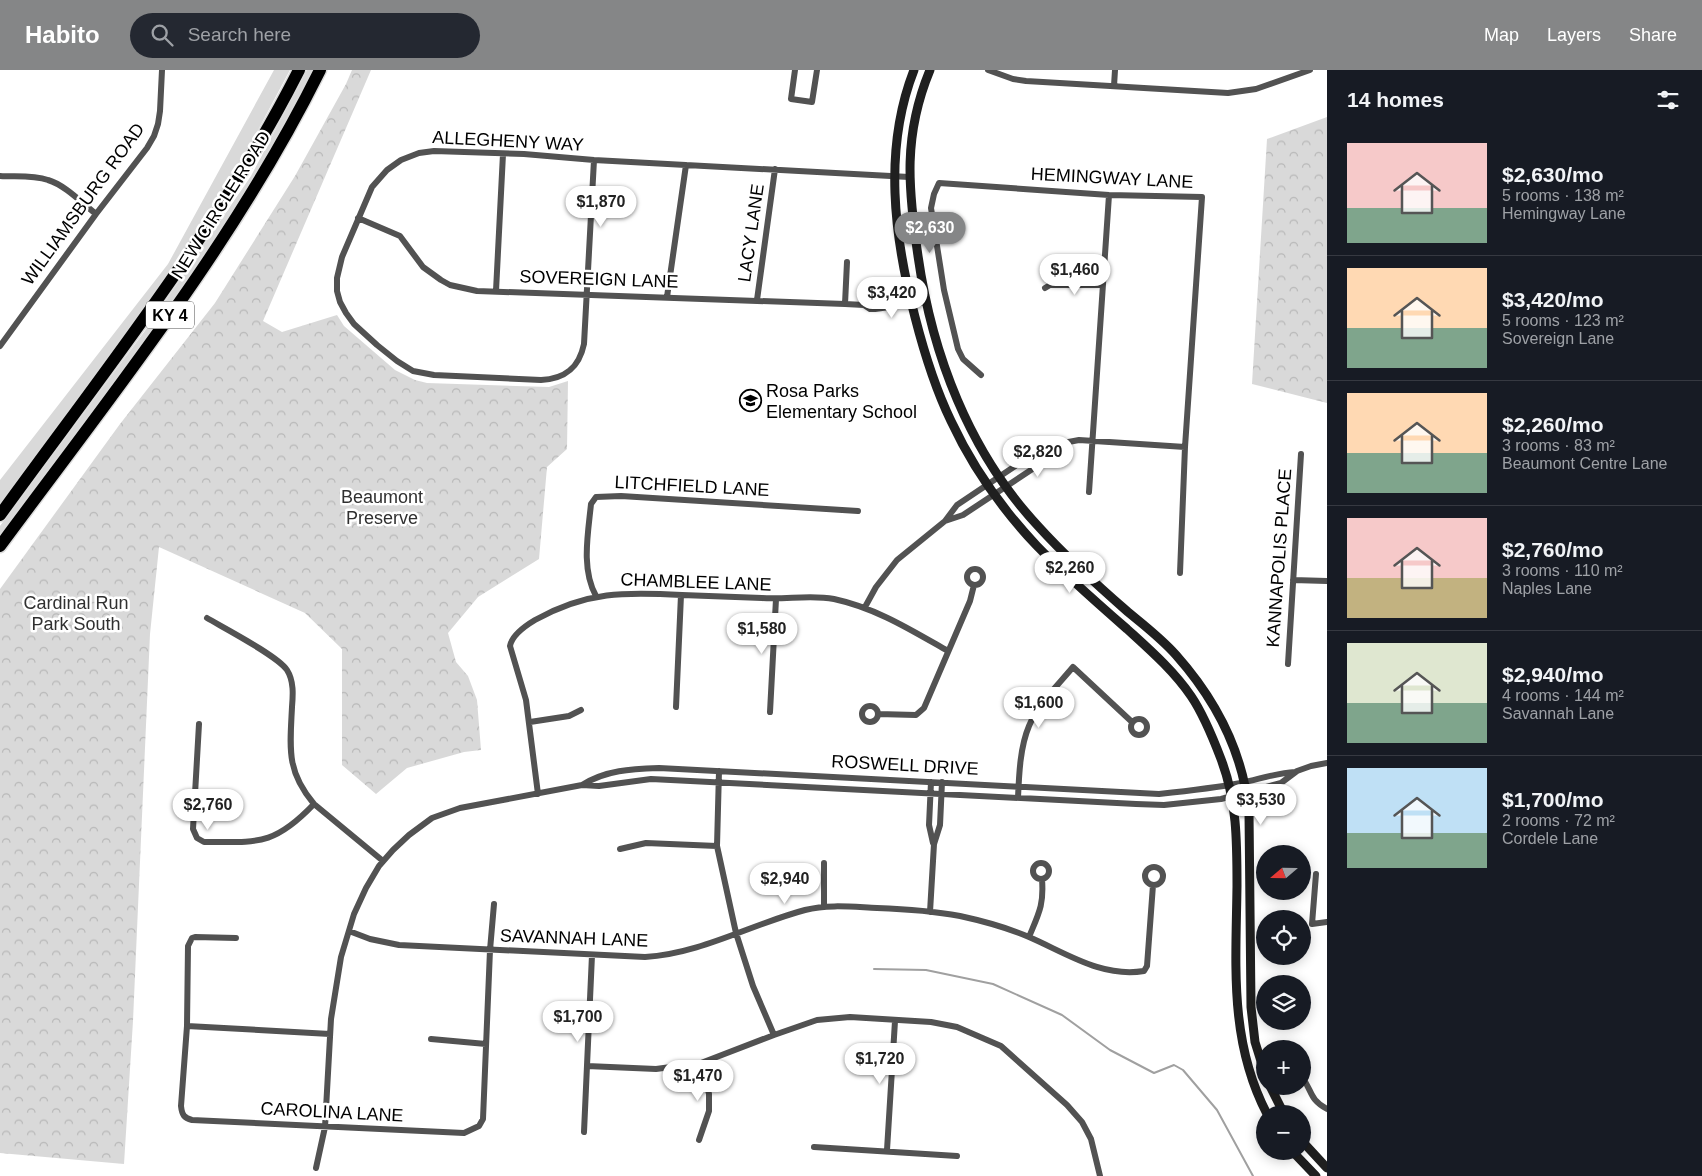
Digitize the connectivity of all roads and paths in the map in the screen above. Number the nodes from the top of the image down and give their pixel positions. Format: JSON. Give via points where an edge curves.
{"nodes":[{"id":1,"x":162,"y":70,"type":"edge"},
{"id":2,"x":299,"y":70,"type":"edge"},
{"id":3,"x":320,"y":70,"type":"edge"},
{"id":4,"x":795,"y":70,"type":"edge"},
{"id":5,"x":817,"y":70,"type":"edge"},
{"id":6,"x":914,"y":70,"type":"edge"},
{"id":7,"x":930,"y":70,"type":"edge"},
{"id":8,"x":988,"y":70,"type":"edge"},
{"id":9,"x":1115,"y":70,"type":"edge"},
{"id":10,"x":1310,"y":70,"type":"edge"},
{"id":11,"x":1114,"y":86,"type":"junction"},
{"id":12,"x":503,"y":154,"type":"junction"},
{"id":13,"x":594,"y":160,"type":"junction"},
{"id":14,"x":686,"y":165,"type":"junction"},
{"id":15,"x":775,"y":169,"type":"junction"},
{"id":16,"x":0,"y":176,"type":"edge"},
{"id":17,"x":895,"y":176,"type":"junction"},
{"id":18,"x":909,"y":176,"type":"junction"},
{"id":19,"x":1108,"y":195,"type":"junction"},
{"id":20,"x":96,"y":214,"type":"junction"},
{"id":21,"x":358,"y":218,"type":"junction"},
{"id":22,"x":847,"y":262,"type":"dead end"},
{"id":23,"x":1102,"y":285,"type":"junction"},
{"id":24,"x":1045,"y":288,"type":"dead end"},
{"id":25,"x":923,"y":289,"type":"junction"},
{"id":26,"x":496,"y":291,"type":"junction"},
{"id":27,"x":909,"y":292,"type":"junction"},
{"id":28,"x":586,"y":295,"type":"junction"},
{"id":29,"x":668,"y":297,"type":"junction"},
{"id":30,"x":757,"y":300,"type":"junction"},
{"id":31,"x":925,"y":302,"type":"junction"},
{"id":32,"x":845,"y":304,"type":"junction"},
{"id":33,"x":912,"y":304,"type":"junction"},
{"id":34,"x":864,"y":305,"type":"junction"},
{"id":35,"x":3,"y":336,"type":"edge"},
{"id":36,"x":0,"y":346,"type":"edge"},
{"id":37,"x":981,"y":375,"type":"dead end"},
{"id":38,"x":1092,"y":441,"type":"junction"},
{"id":39,"x":1185,"y":447,"type":"junction"},
{"id":40,"x":1051,"y":448,"type":"junction"},
{"id":41,"x":1301,"y":454,"type":"dead end"},
{"id":42,"x":999,"y":477,"type":"junction"},
{"id":43,"x":988,"y":485,"type":"junction"},
{"id":44,"x":1006,"y":487,"type":"junction"},
{"id":45,"x":1089,"y":492,"type":"dead end"},
{"id":46,"x":994,"y":494,"type":"junction"},
{"id":47,"x":858,"y":511,"type":"dead end"},
{"id":48,"x":0,"y":515,"type":"edge"},
{"id":49,"x":945,"y":521,"type":"junction"},
{"id":50,"x":0,"y":546,"type":"edge"},
{"id":51,"x":1180,"y":572,"type":"dead end"},
{"id":52,"x":1293,"y":580,"type":"junction"},
{"id":53,"x":1327,"y":581,"type":"edge"},
{"id":54,"x":974,"y":585,"type":"dead end"},
{"id":55,"x":682,"y":595,"type":"junction"},
{"id":56,"x":596,"y":596,"type":"junction"},
{"id":57,"x":776,"y":599,"type":"junction"},
{"id":58,"x":865,"y":607,"type":"junction"},
{"id":59,"x":207,"y":618,"type":"dead end"},
{"id":60,"x":948,"y":651,"type":"junction"},
{"id":61,"x":1288,"y":664,"type":"dead end"},
{"id":62,"x":676,"y":707,"type":"dead end"},
{"id":63,"x":581,"y":710,"type":"dead end"},
{"id":64,"x":770,"y":712,"type":"dead end"},
{"id":65,"x":878,"y":714,"type":"dead end"},
{"id":66,"x":530,"y":722,"type":"junction"},
{"id":67,"x":1132,"y":722,"type":"dead end"},
{"id":68,"x":200,"y":724,"type":"dead end"},
{"id":69,"x":1327,"y":763,"type":"edge"},
{"id":70,"x":719,"y":771,"type":"junction"},
{"id":71,"x":1296,"y":771,"type":"junction"},
{"id":72,"x":719,"y":782,"type":"junction"},
{"id":73,"x":931,"y":782,"type":"junction"},
{"id":74,"x":942,"y":782,"type":"junction"},
{"id":75,"x":1245,"y":782,"type":"junction"},
{"id":76,"x":582,"y":785,"type":"junction"},
{"id":77,"x":1230,"y":785,"type":"junction"},
{"id":78,"x":1019,"y":786,"type":"junction"},
{"id":79,"x":930,"y":793,"type":"junction"},
{"id":80,"x":1247,"y":793,"type":"junction"},
{"id":81,"x":538,"y":794,"type":"junction"},
{"id":82,"x":942,"y":794,"type":"junction"},
{"id":83,"x":1232,"y":796,"type":"junction"},
{"id":84,"x":1018,"y":798,"type":"junction"},
{"id":85,"x":314,"y":804,"type":"junction"},
{"id":86,"x":934,"y":844,"type":"junction"},
{"id":87,"x":717,"y":846,"type":"junction"},
{"id":88,"x":620,"y":849,"type":"dead end"},
{"id":89,"x":383,"y":861,"type":"junction"},
{"id":90,"x":824,"y":863,"type":"dead end"},
{"id":91,"x":1316,"y":874,"type":"dead end"},
{"id":92,"x":1042,"y":879,"type":"dead end"},
{"id":93,"x":1153,"y":885,"type":"dead end"},
{"id":94,"x":494,"y":904,"type":"dead end"},
{"id":95,"x":824,"y":907,"type":"junction"},
{"id":96,"x":930,"y":912,"type":"junction"},
{"id":97,"x":1327,"y":922,"type":"edge"},
{"id":98,"x":349,"y":931,"type":"junction"},
{"id":99,"x":736,"y":932,"type":"junction"},
{"id":100,"x":1029,"y":937,"type":"junction"},
{"id":101,"x":236,"y":938,"type":"dead end"},
{"id":102,"x":490,"y":950,"type":"junction"},
{"id":103,"x":592,"y":955,"type":"junction"},
{"id":104,"x":894,"y":1021,"type":"junction"},
{"id":105,"x":187,"y":1026,"type":"junction"},
{"id":106,"x":330,"y":1034,"type":"junction"},
{"id":107,"x":774,"y":1034,"type":"junction"},
{"id":108,"x":431,"y":1039,"type":"dead end"},
{"id":109,"x":486,"y":1044,"type":"junction"},
{"id":110,"x":1256,"y":1045,"type":"edge"},
{"id":111,"x":701,"y":1063,"type":"junction"},
{"id":112,"x":588,"y":1066,"type":"junction"},
{"id":113,"x":1256,"y":1070,"type":"edge"},
{"id":114,"x":1249,"y":1072,"type":"junction"},
{"id":115,"x":1311,"y":1094,"type":"edge"},
{"id":116,"x":1263,"y":1105,"type":"edge"},
{"id":117,"x":1327,"y":1109,"type":"edge"},
{"id":118,"x":325,"y":1127,"type":"junction"},
{"id":119,"x":584,"y":1132,"type":"dead end"},
{"id":120,"x":699,"y":1140,"type":"dead end"},
{"id":121,"x":814,"y":1147,"type":"dead end"},
{"id":122,"x":887,"y":1150,"type":"junction"},
{"id":123,"x":1311,"y":1151,"type":"edge"},
{"id":124,"x":957,"y":1156,"type":"dead end"},
{"id":125,"x":1301,"y":1160,"type":"edge"},
{"id":126,"x":316,"y":1168,"type":"dead end"},
{"id":127,"x":1327,"y":1168,"type":"edge"},
{"id":128,"x":1100,"y":1176,"type":"edge"},
{"id":129,"x":1316,"y":1176,"type":"edge"}],
"edges":[{"from":1,"to":20,"type":"street","name":"WILLIAMSBURG ROAD","via":[[159,118],[154,136]]},
{"from":2,"to":48,"type":"highway","name":"NEW CIRCLE ROAD","number":"KY 4","via":[[249,162],[186,259]]},
{"from":3,"to":50,"type":"highway","name":"NEW CIRCLE ROAD","number":"KY 4","via":[[276,152],[201,272]]},
{"from":4,"to":5,"type":"street","via":[[791,99],[812,102]]},
{"from":6,"to":17,"type":"street","via":[[899,124]]},
{"from":7,"to":18,"type":"street","via":[[914,121]]},
{"from":8,"to":11,"type":"street","via":[[1026,81]]},
{"from":9,"to":11,"type":"street"},
{"from":10,"to":11,"type":"street","via":[[1246,91]]},
{"from":12,"to":13,"type":"street","name":"ALLEGHENY WAY"},
{"from":12,"to":21,"type":"street","name":"ALLEGHENY WAY","via":[[434,151],[401,160],[372,187]]},
{"from":12,"to":26,"type":"street"},
{"from":13,"to":14,"type":"street","name":"ALLEGHENY WAY"},
{"from":13,"to":28,"type":"street","name":"ALLEGHENY WAY"},
{"from":14,"to":15,"type":"street","name":"ALLEGHENY WAY"},
{"from":14,"to":29,"type":"street"},
{"from":15,"to":17,"type":"street","name":"ALLEGHENY WAY"},
{"from":15,"to":30,"type":"street","name":"LACY LANE"},
{"from":16,"to":20,"type":"street","via":[[50,180]]},
{"from":17,"to":18,"type":"street","name":"ALLEGHENY WAY"},
{"from":17,"to":27,"type":"street","via":[[897,229]]},
{"from":18,"to":25,"type":"street"},
{"from":19,"to":23,"type":"street"},
{"from":19,"to":37,"type":"street","name":"HEMINGWAY LANE","via":[[939,184],[931,208],[944,290],[958,348],[963,359]]},
{"from":19,"to":39,"type":"street","name":"HEMINGWAY LANE","via":[[1202,198]]},
{"from":20,"to":35,"type":"street","name":"WILLIAMSBURG ROAD"},
{"from":21,"to":26,"type":"street","name":"SOVEREIGN LANE","via":[[400,236],[423,267],[441,280],[462,289]]},
{"from":21,"to":28,"type":"street","name":"ALLEGHENY WAY","via":[[338,270],[339,297],[354,324],[397,362],[413,370],[434,375],[557,378],[571,370],[582,353]]},
{"from":22,"to":32,"type":"street"},
{"from":23,"to":24,"type":"street","via":[[1050,285]]},
{"from":23,"to":38,"type":"street"},
{"from":25,"to":27,"type":"street","name":"SOVEREIGN LANE"},
{"from":25,"to":31,"type":"street"},
{"from":26,"to":28,"type":"street","name":"SOVEREIGN LANE"},
{"from":27,"to":33,"type":"street"},
{"from":27,"to":34,"type":"street","name":"SOVEREIGN LANE"},
{"from":28,"to":29,"type":"street","name":"SOVEREIGN LANE"},
{"from":29,"to":30,"type":"street","name":"SOVEREIGN LANE"},
{"from":30,"to":32,"type":"street","name":"SOVEREIGN LANE"},
{"from":31,"to":33,"type":"street","name":"SOVEREIGN LANE"},
{"from":31,"to":42,"type":"street","via":[[954,394]]},
{"from":32,"to":34,"type":"street","name":"SOVEREIGN LANE"},
{"from":33,"to":34,"type":"street","name":"SOVEREIGN LANE","via":[[875,310]]},
{"from":33,"to":43,"type":"street","via":[[941,399],[962,444]]},
{"from":35,"to":36,"type":"street","name":"WILLIAMSBURG ROAD"},
{"from":38,"to":39,"type":"street"},
{"from":38,"to":40,"type":"street","via":[[1078,440]]},
{"from":38,"to":45,"type":"street"},
{"from":39,"to":51,"type":"street","name":"HEMINGWAY LANE"},
{"from":40,"to":42,"type":"street","via":[[1033,454]]},
{"from":40,"to":44,"type":"street","via":[[1040,464]]},
{"from":41,"to":52,"type":"street","name":"KANNAPOLIS PLACE"},
{"from":42,"to":43,"type":"street"},
{"from":42,"to":44,"type":"street"},
{"from":43,"to":46,"type":"street"},
{"from":43,"to":49,"type":"street","via":[[957,505]]},
{"from":44,"to":46,"type":"street"},
{"from":44,"to":75,"type":"street","via":[[1037,526],[1170,648],[1197,680],[1232,740]]},
{"from":46,"to":49,"type":"street","via":[[964,516]]},
{"from":46,"to":77,"type":"street","via":[[1038,547],[1178,678],[1193,698],[1212,736]]},
{"from":47,"to":56,"type":"street","name":"LITCHFIELD LANE","via":[[596,497],[592,504],[587,560]]},
{"from":49,"to":58,"type":"street","via":[[897,560]]},
{"from":52,"to":53,"type":"street"},
{"from":52,"to":61,"type":"street","name":"KANNAPOLIS PLACE"},
{"from":54,"to":60,"type":"street"},
{"from":55,"to":56,"type":"street","name":"CHAMBLEE LANE","via":[[639,592]]},
{"from":55,"to":57,"type":"street","name":"CHAMBLEE LANE"},
{"from":55,"to":62,"type":"street"},
{"from":56,"to":66,"type":"street","name":"CHAMBLEE LANE","via":[[567,604],[543,616],[512,640],[510,650],[519,673]]},
{"from":57,"to":58,"type":"street","name":"CHAMBLEE LANE","via":[[811,596]]},
{"from":57,"to":64,"type":"street"},
{"from":58,"to":60,"type":"street","name":"CHAMBLEE LANE"},
{"from":59,"to":85,"type":"street","via":[[286,668],[292,682],[293,697],[292,762],[296,779]]},
{"from":60,"to":65,"type":"street","via":[[922,711],[912,715]]},
{"from":63,"to":66,"type":"street","via":[[569,716]]},
{"from":66,"to":81,"type":"street","name":"CHAMBLEE LANE"},
{"from":67,"to":78,"type":"street","via":[[1073,667],[1043,702],[1029,726],[1021,756]]},
{"from":68,"to":85,"type":"street","via":[[193,829],[200,840],[253,842],[269,838],[295,823]]},
{"from":69,"to":71,"type":"street"},
{"from":70,"to":72,"type":"street"},
{"from":70,"to":73,"type":"street","name":"ROSWELL DRIVE"},
{"from":70,"to":76,"type":"street","name":"ROSWELL DRIVE","via":[[634,769],[597,776]]},
{"from":71,"to":75,"type":"street","name":"ROSWELL DRIVE"},
{"from":71,"to":80,"type":"street","name":"ROSWELL DRIVE","via":[[1281,782]]},
{"from":72,"to":76,"type":"street","name":"ROSWELL DRIVE","via":[[651,779]]},
{"from":72,"to":79,"type":"street","name":"ROSWELL DRIVE"},
{"from":72,"to":87,"type":"street"},
{"from":73,"to":74,"type":"street","name":"ROSWELL DRIVE"},
{"from":73,"to":79,"type":"street"},
{"from":74,"to":78,"type":"street","name":"ROSWELL DRIVE"},
{"from":74,"to":82,"type":"street"},
{"from":75,"to":77,"type":"street","name":"ROSWELL DRIVE"},
{"from":75,"to":80,"type":"street"},
{"from":76,"to":81,"type":"street","name":"ROSWELL DRIVE"},
{"from":77,"to":78,"type":"street","name":"ROSWELL DRIVE","via":[[1159,794]]},
{"from":77,"to":83,"type":"street"},
{"from":78,"to":84,"type":"street"},
{"from":79,"to":82,"type":"street","name":"ROSWELL DRIVE"},
{"from":79,"to":86,"type":"street","via":[[929,825]]},
{"from":80,"to":83,"type":"street","name":"ROSWELL DRIVE"},
{"from":80,"to":110,"type":"street","via":[[1251,1007]]},
{"from":81,"to":89,"type":"street","name":"ROSWELL DRIVE","via":[[460,808],[432,818]]},
{"from":82,"to":84,"type":"street","name":"ROSWELL DRIVE"},
{"from":82,"to":86,"type":"street","via":[[940,825]]},
{"from":83,"to":84,"type":"street","name":"ROSWELL DRIVE","via":[[1206,802],[1164,805]]},
{"from":83,"to":114,"type":"street","via":[[1236,832],[1237,1008],[1241,1043]]},
{"from":85,"to":89,"type":"street"},
{"from":86,"to":96,"type":"street"},
{"from":87,"to":88,"type":"street","via":[[646,843]]},
{"from":87,"to":99,"type":"street"},
{"from":89,"to":98,"type":"street","name":"ROSWELL DRIVE","via":[[366,888]]},
{"from":90,"to":95,"type":"street"},
{"from":91,"to":97,"type":"street","via":[[1312,924]]},
{"from":92,"to":100,"type":"street","via":[[1042,907]]},
{"from":93,"to":100,"type":"street","name":"SAVANNAH LANE","via":[[1144,971],[1125,972],[1097,967]]},
{"from":94,"to":102,"type":"street","name":"CAROLINA LANE"},
{"from":95,"to":96,"type":"street","name":"SAVANNAH LANE"},
{"from":95,"to":99,"type":"street","name":"SAVANNAH LANE"},
{"from":96,"to":100,"type":"street","name":"SAVANNAH LANE","via":[[963,917]]},
{"from":98,"to":102,"type":"street","name":"SAVANNAH LANE","via":[[398,945]]},
{"from":98,"to":106,"type":"street","name":"ROSWELL DRIVE","via":[[333,995]]},
{"from":99,"to":103,"type":"street","name":"SAVANNAH LANE","via":[[702,945],[657,956]]},
{"from":99,"to":107,"type":"street","via":[[753,986]]},
{"from":101,"to":105,"type":"street","name":"CAROLINA LANE","via":[[195,937],[190,941]]},
{"from":102,"to":103,"type":"street","name":"SAVANNAH LANE"},
{"from":102,"to":109,"type":"street","name":"CAROLINA LANE"},
{"from":103,"to":112,"type":"street"},
{"from":104,"to":107,"type":"street","via":[[850,1017],[817,1020]]},
{"from":104,"to":122,"type":"street"},
{"from":104,"to":128,"type":"street","via":[[931,1022],[957,1027],[1001,1046],[1056,1094],[1082,1122],[1091,1139]]},
{"from":105,"to":106,"type":"street"},
{"from":105,"to":118,"type":"street","name":"CAROLINA LANE","via":[[181,1106],[184,1117]]},
{"from":106,"to":118,"type":"street","name":"ROSWELL DRIVE"},
{"from":107,"to":111,"type":"street"},
{"from":108,"to":109,"type":"street"},
{"from":109,"to":118,"type":"street","name":"CAROLINA LANE","via":[[483,1118],[474,1129],[464,1133]]},
{"from":111,"to":112,"type":"street","via":[[656,1069]]},
{"from":111,"to":120,"type":"street","via":[[709,1094],[709,1111]]},
{"from":112,"to":119,"type":"street"},
{"from":113,"to":114,"type":"street"},
{"from":114,"to":116,"type":"street"},
{"from":115,"to":117,"type":"street","via":[[1317,1103]]},
{"from":118,"to":126,"type":"street","name":"ROSWELL DRIVE"},
{"from":121,"to":122,"type":"street"},
{"from":122,"to":124,"type":"street"},
{"from":123,"to":127,"type":"street"},
{"from":125,"to":129,"type":"street"}]}
